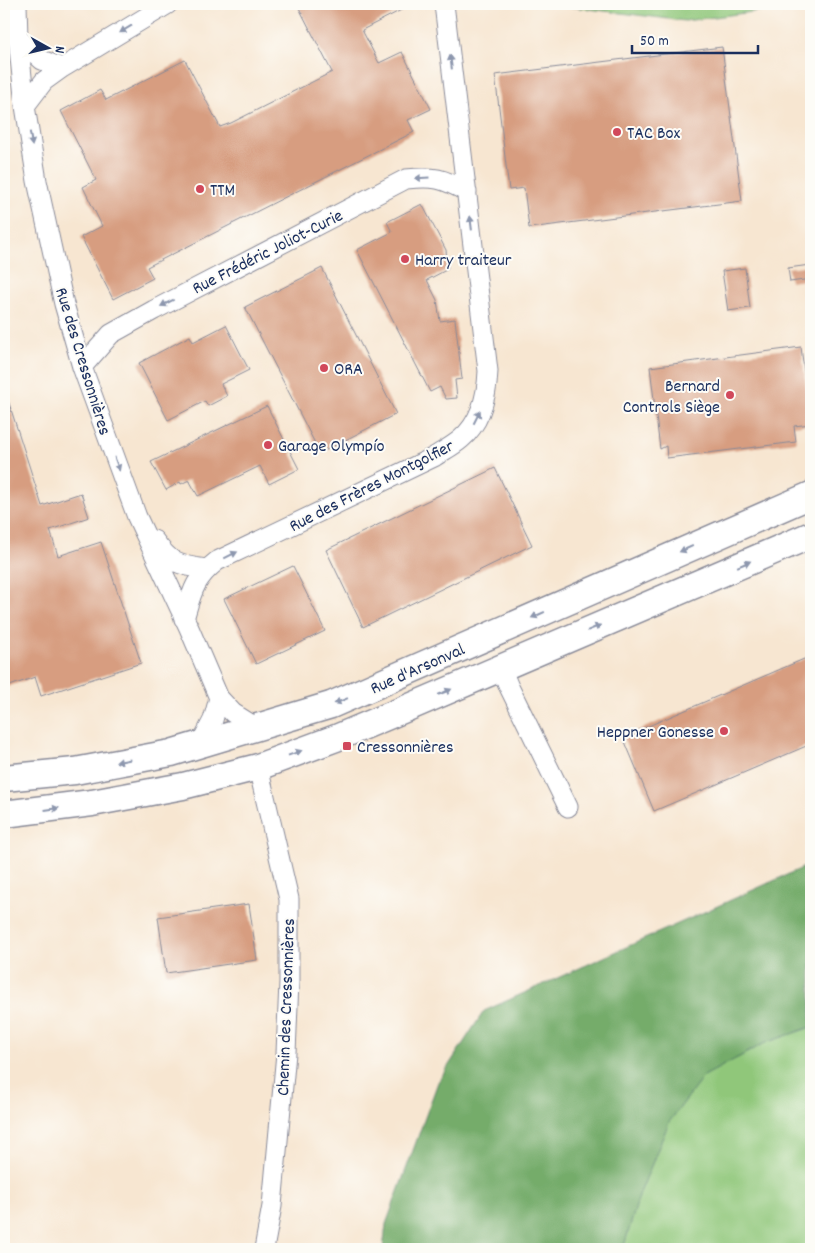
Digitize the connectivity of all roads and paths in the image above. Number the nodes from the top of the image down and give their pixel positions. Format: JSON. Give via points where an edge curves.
{"nodes":[{"id":1,"x":17,"y":4,"type":"edge"},
{"id":2,"x":168,"y":4,"type":"edge"},
{"id":3,"x":444,"y":4,"type":"edge"},
{"id":4,"x":18,"y":38,"type":"junction"},
{"id":5,"x":62,"y":68,"type":"junction"},
{"id":6,"x":25,"y":106,"type":"junction"},
{"id":7,"x":467,"y":192,"type":"junction"},
{"id":8,"x":82,"y":367,"type":"junction"},
{"id":9,"x":811,"y":495,"type":"edge"},
{"id":10,"x":137,"y":518,"type":"junction"},
{"id":11,"x":811,"y":535,"type":"edge"},
{"id":12,"x":206,"y":569,"type":"junction"},
{"id":13,"x":184,"y":619,"type":"junction"},
{"id":14,"x":501,"y":668,"type":"junction"},
{"id":15,"x":219,"y":698,"type":"junction"},
{"id":16,"x":257,"y":728,"type":"junction"},
{"id":17,"x":202,"y":743,"type":"junction"},
{"id":18,"x":258,"y":767,"type":"junction"},
{"id":19,"x":4,"y":778,"type":"edge"},
{"id":20,"x":568,"y":807,"type":"dead end"},
{"id":21,"x":4,"y":814,"type":"edge"},
{"id":22,"x":264,"y":1249,"type":"edge"}],
"edges":[{"from":1,"to":4,"type":"street","name":"Rue des Cressonnières"},
{"from":2,"to":5,"type":"street","one_way":true},
{"from":7,"to":3,"type":"street","name":"Rue des Frères Montgolfier","one_way":true},
{"from":4,"to":5,"type":"street","via":[[42,60]]},
{"from":4,"to":6,"type":"street","name":"Rue des Cressonnières"},
{"from":5,"to":6,"type":"street","via":[[44,81]]},
{"from":6,"to":8,"type":"street","name":"Rue des Cressonnières","one_way":true,"via":[[37,181],[64,304]]},
{"from":7,"to":8,"type":"street","name":"Rue Frédéric Joliot-Curie","one_way":true,"via":[[448,181],[426,177],[406,180],[111,334]]},
{"from":12,"to":7,"type":"street","name":"Rue des Frères Montgolfier","one_way":true,"via":[[434,457],[462,439],[477,420],[487,392],[488,371]]},
{"from":8,"to":10,"type":"street","name":"Rue des Cressonnières","one_way":true},
{"from":9,"to":16,"type":"main road","name":"Rue d'Arsonval","one_way":true,"via":[[347,698]]},
{"from":10,"to":12,"type":"street","via":[[163,553],[177,564]]},
{"from":10,"to":13,"type":"street","name":"Rue des Cressonnières"},
{"from":14,"to":11,"type":"main road","name":"Rue d'Arsonval","one_way":true},
{"from":12,"to":13,"type":"street","name":"Rue des Frères Montgolfier","via":[[198,578]]},
{"from":13,"to":15,"type":"street","name":"Rue des Cressonnières"},
{"from":18,"to":14,"type":"main road","name":"Rue d'Arsonval","one_way":true,"via":[[336,738]]},
{"from":14,"to":20,"type":"street"},
{"from":15,"to":16,"type":"street","name":"Rue des Cressonnières","via":[[233,713]]},
{"from":15,"to":17,"type":"street"},
{"from":16,"to":17,"type":"main road","name":"Rue d'Arsonval"},
{"from":17,"to":19,"type":"main road","name":"Rue d'Arsonval","one_way":true,"via":[[171,753],[75,770]]},
{"from":21,"to":18,"type":"main road","name":"Rue d'Arsonval","one_way":true,"via":[[108,800]]},
{"from":18,"to":22,"type":"street","name":"Chemin des Cressonnières","via":[[289,908],[286,1053],[272,1206]]}]}
